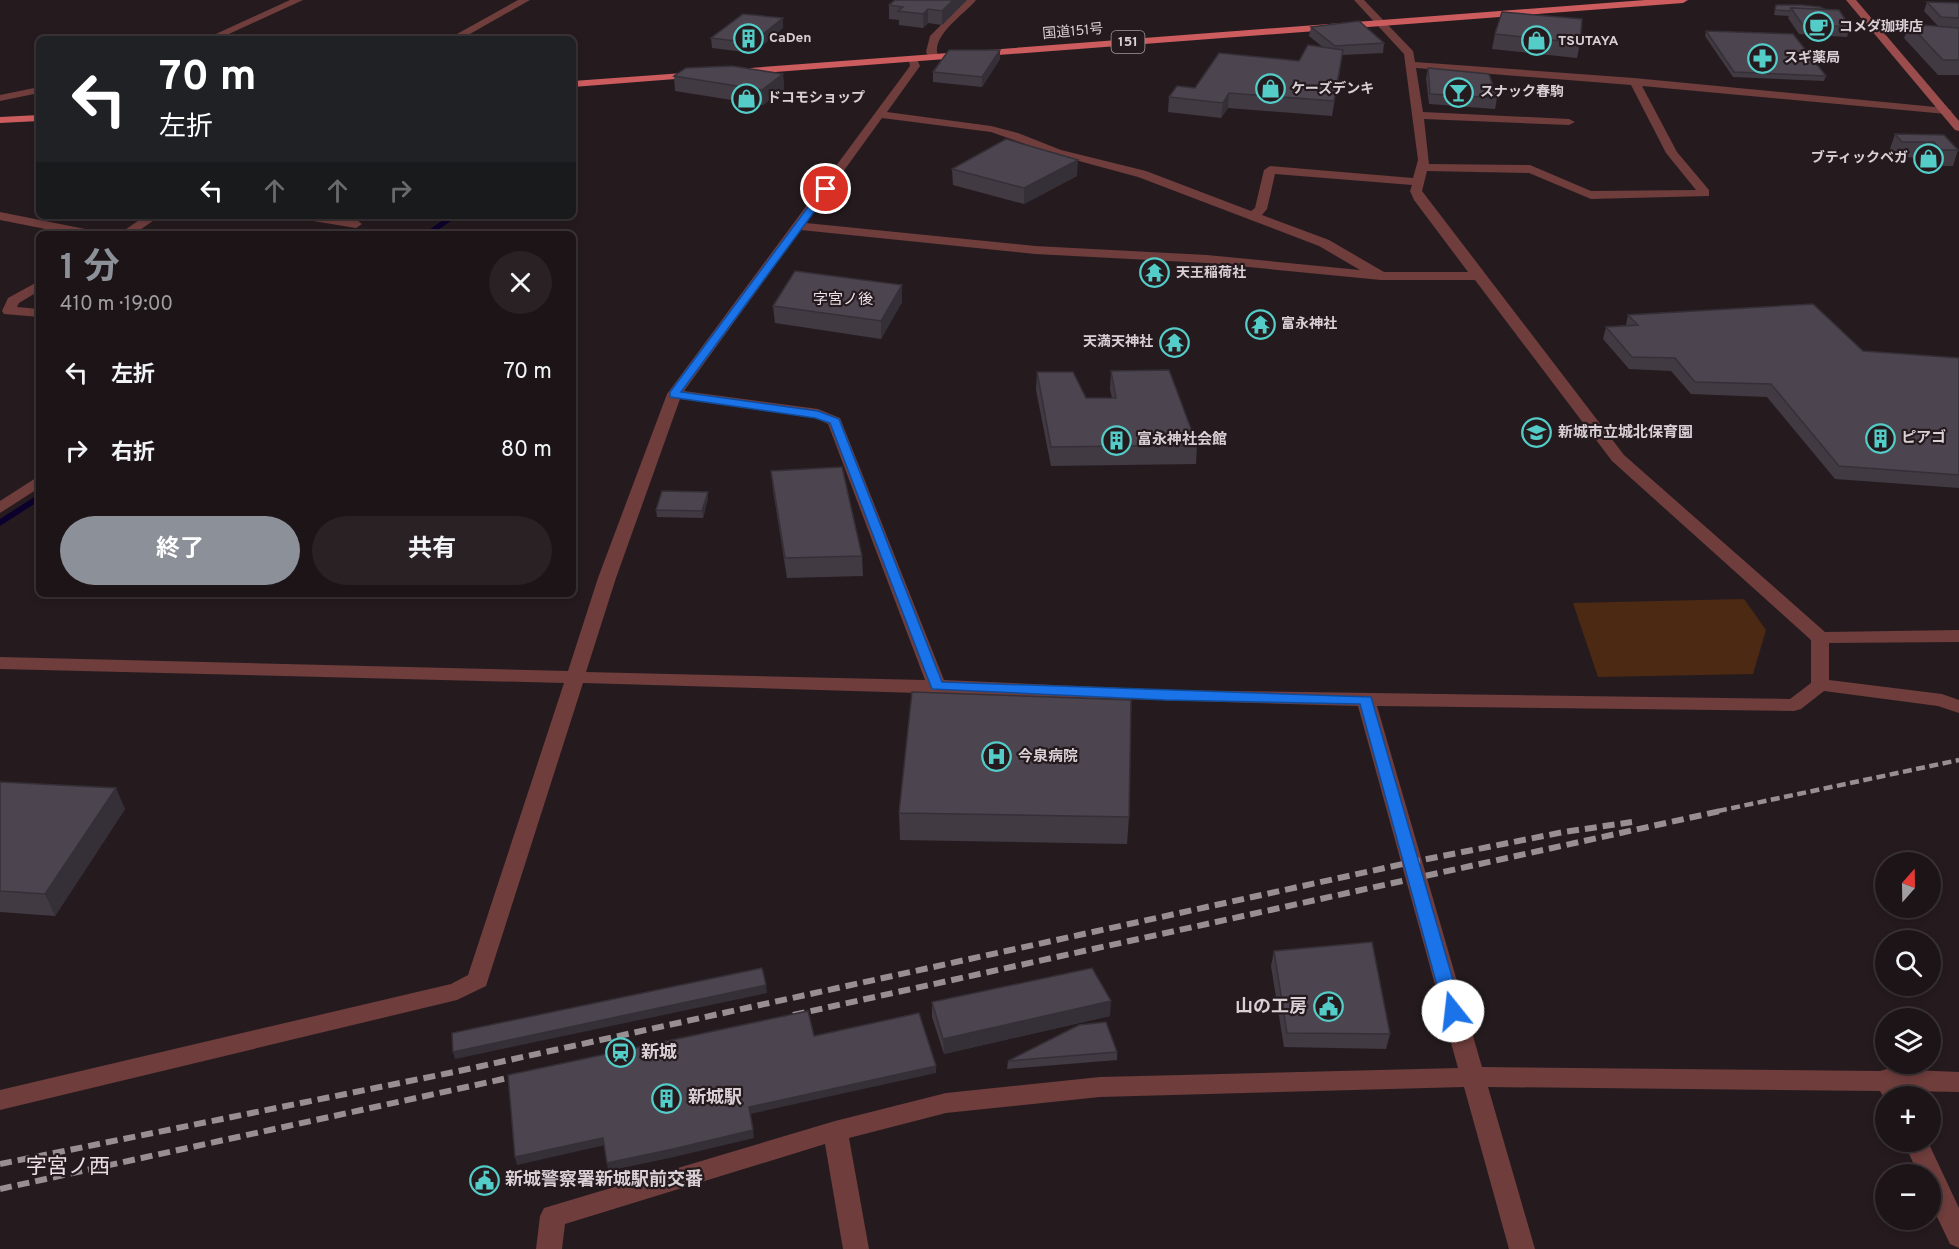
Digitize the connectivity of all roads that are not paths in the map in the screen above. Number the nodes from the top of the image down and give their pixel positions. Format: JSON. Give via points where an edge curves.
{"nodes":[{"id":1,"x":298,"y":0,"type":"edge"},
{"id":2,"x":525,"y":0,"type":"edge"},
{"id":3,"x":971,"y":0,"type":"edge"},
{"id":4,"x":1359,"y":0,"type":"edge"},
{"id":5,"x":1683,"y":0,"type":"edge"},
{"id":6,"x":1851,"y":0,"type":"edge"},
{"id":7,"x":1378,"y":23,"type":"junction"},
{"id":8,"x":217,"y":36,"type":"edge"},
{"id":9,"x":459,"y":36,"type":"edge"},
{"id":10,"x":934,"y":58,"type":"junction"},
{"id":11,"x":912,"y":60,"type":"junction"},
{"id":12,"x":1412,"y":65,"type":"junction"},
{"id":13,"x":725,"y":73,"type":"edge"},
{"id":14,"x":713,"y":74,"type":"edge"},
{"id":15,"x":1634,"y":81,"type":"junction"},
{"id":16,"x":576,"y":84,"type":"edge"},
{"id":17,"x":36,"y":91,"type":"edge"},
{"id":18,"x":0,"y":98,"type":"edge"},
{"id":19,"x":1946,"y":111,"type":"junction"},
{"id":20,"x":881,"y":115,"type":"junction"},
{"id":21,"x":1418,"y":115,"type":"junction"},
{"id":22,"x":36,"y":118,"type":"edge"},
{"id":23,"x":0,"y":120,"type":"edge"},
{"id":24,"x":1569,"y":122,"type":"dead end"},
{"id":25,"x":1959,"y":128,"type":"edge"},
{"id":26,"x":1421,"y":175,"type":"junction"},
{"id":27,"x":1254,"y":215,"type":"junction"},
{"id":28,"x":0,"y":216,"type":"edge"},
{"id":29,"x":149,"y":219,"type":"edge"},
{"id":30,"x":325,"y":219,"type":"edge"},
{"id":31,"x":364,"y":219,"type":"edge"},
{"id":32,"x":356,"y":224,"type":"junction"},
{"id":33,"x":799,"y":226,"type":"junction"},
{"id":34,"x":75,"y":231,"type":"edge"},
{"id":35,"x":130,"y":231,"type":"edge"},
{"id":36,"x":345,"y":231,"type":"edge"},
{"id":37,"x":1381,"y":276,"type":"junction"},
{"id":38,"x":1481,"y":276,"type":"junction"},
{"id":39,"x":36,"y":287,"type":"edge"},
{"id":40,"x":36,"y":313,"type":"edge"},
{"id":41,"x":674,"y":394,"type":"junction"},
{"id":42,"x":36,"y":483,"type":"edge"},
{"id":43,"x":0,"y":508,"type":"edge"},
{"id":44,"x":1959,"y":636,"type":"edge"},
{"id":45,"x":1820,"y":638,"type":"junction"},
{"id":46,"x":0,"y":663,"type":"edge"},
{"id":47,"x":575,"y":679,"type":"junction"},
{"id":48,"x":1820,"y":685,"type":"junction"},
{"id":49,"x":937,"y":686,"type":"junction"},
{"id":50,"x":1366,"y":700,"type":"junction"},
{"id":51,"x":1959,"y":707,"type":"edge"},
{"id":52,"x":1471,"y":1077,"type":"junction"},
{"id":53,"x":1959,"y":1082,"type":"edge"},
{"id":54,"x":1914,"y":1086,"type":"edge"},
{"id":55,"x":1875,"y":1088,"type":"edge"},
{"id":56,"x":0,"y":1100,"type":"edge"},
{"id":57,"x":835,"y":1131,"type":"junction"},
{"id":58,"x":1921,"y":1152,"type":"edge"},
{"id":59,"x":1959,"y":1236,"type":"edge"},
{"id":60,"x":549,"y":1249,"type":"edge"},
{"id":61,"x":856,"y":1249,"type":"edge"},
{"id":62,"x":1522,"y":1249,"type":"edge"}],
"edges":[{"from":1,"to":8,"type":"street"},
{"from":2,"to":9,"type":"street"},
{"from":3,"to":10,"type":"street","via":[[934,38]]},
{"from":4,"to":7,"type":"street"},
{"from":5,"to":7,"type":"highway","name":"国道151号","number":"151"},
{"from":6,"to":19,"type":"main road"},
{"from":7,"to":10,"type":"highway","name":"国道151号","number":"151"},
{"from":7,"to":12,"type":"street","via":[[1402,43]]},
{"from":10,"to":11,"type":"highway","name":"国道151号","number":"151"},
{"from":11,"to":13,"type":"highway","name":"国道151号","number":"151"},
{"from":11,"to":20,"type":"street","via":[[915,66]]},
{"from":12,"to":15,"type":"street"},
{"from":12,"to":21,"type":"street"},
{"from":14,"to":16,"type":"highway"},
{"from":15,"to":19,"type":"street"},
{"from":15,"to":26,"type":"street","via":[[1672,153],[1705,193],[1591,195],[1576,192],[1546,172],[1530,169]]},
{"from":17,"to":18,"type":"street"},
{"from":19,"to":25,"type":"main road"},
{"from":20,"to":27,"type":"street","via":[[1014,135],[1057,152],[1142,174]]},
{"from":20,"to":33,"type":"street"},
{"from":21,"to":24,"type":"street"},
{"from":21,"to":26,"type":"street"},
{"from":22,"to":23,"type":"highway"},
{"from":26,"to":27,"type":"street","via":[[1270,170],[1261,209]]},
{"from":26,"to":38,"type":"street","via":[[1416,191],[1420,200]]},
{"from":27,"to":37,"type":"street","via":[[1324,243]]},
{"from":28,"to":34,"type":"street"},
{"from":29,"to":35,"type":"street"},
{"from":30,"to":32,"type":"street"},
{"from":31,"to":32,"type":"street"},
{"from":32,"to":36,"type":"street"},
{"from":33,"to":37,"type":"street","via":[[1035,250],[1207,259]]},
{"from":33,"to":41,"type":"street"},
{"from":37,"to":38,"type":"street"},
{"from":38,"to":45,"type":"street","via":[[1618,458]]},
{"from":39,"to":40,"type":"street","via":[[13,301],[9,311]]},
{"from":41,"to":47,"type":"street"},
{"from":41,"to":49,"type":"street","via":[[818,414],[835,421]]},
{"from":42,"to":43,"type":"street"},
{"from":44,"to":45,"type":"street"},
{"from":45,"to":48,"type":"street"},
{"from":46,"to":47,"type":"street"},
{"from":47,"to":49,"type":"street"},
{"from":47,"to":56,"type":"street","via":[[478,980],[457,991]]},
{"from":48,"to":50,"type":"street","via":[[1794,705]]},
{"from":48,"to":51,"type":"street","via":[[1942,700]]},
{"from":49,"to":50,"type":"street"},
{"from":50,"to":52,"type":"street"},
{"from":52,"to":55,"type":"street"},
{"from":52,"to":57,"type":"street","via":[[1089,1088],[946,1103]]},
{"from":52,"to":62,"type":"street"},
{"from":53,"to":54,"type":"street"},
{"from":57,"to":60,"type":"street","via":[[553,1216]]},
{"from":57,"to":61,"type":"street"},
{"from":58,"to":59,"type":"street"}]}
